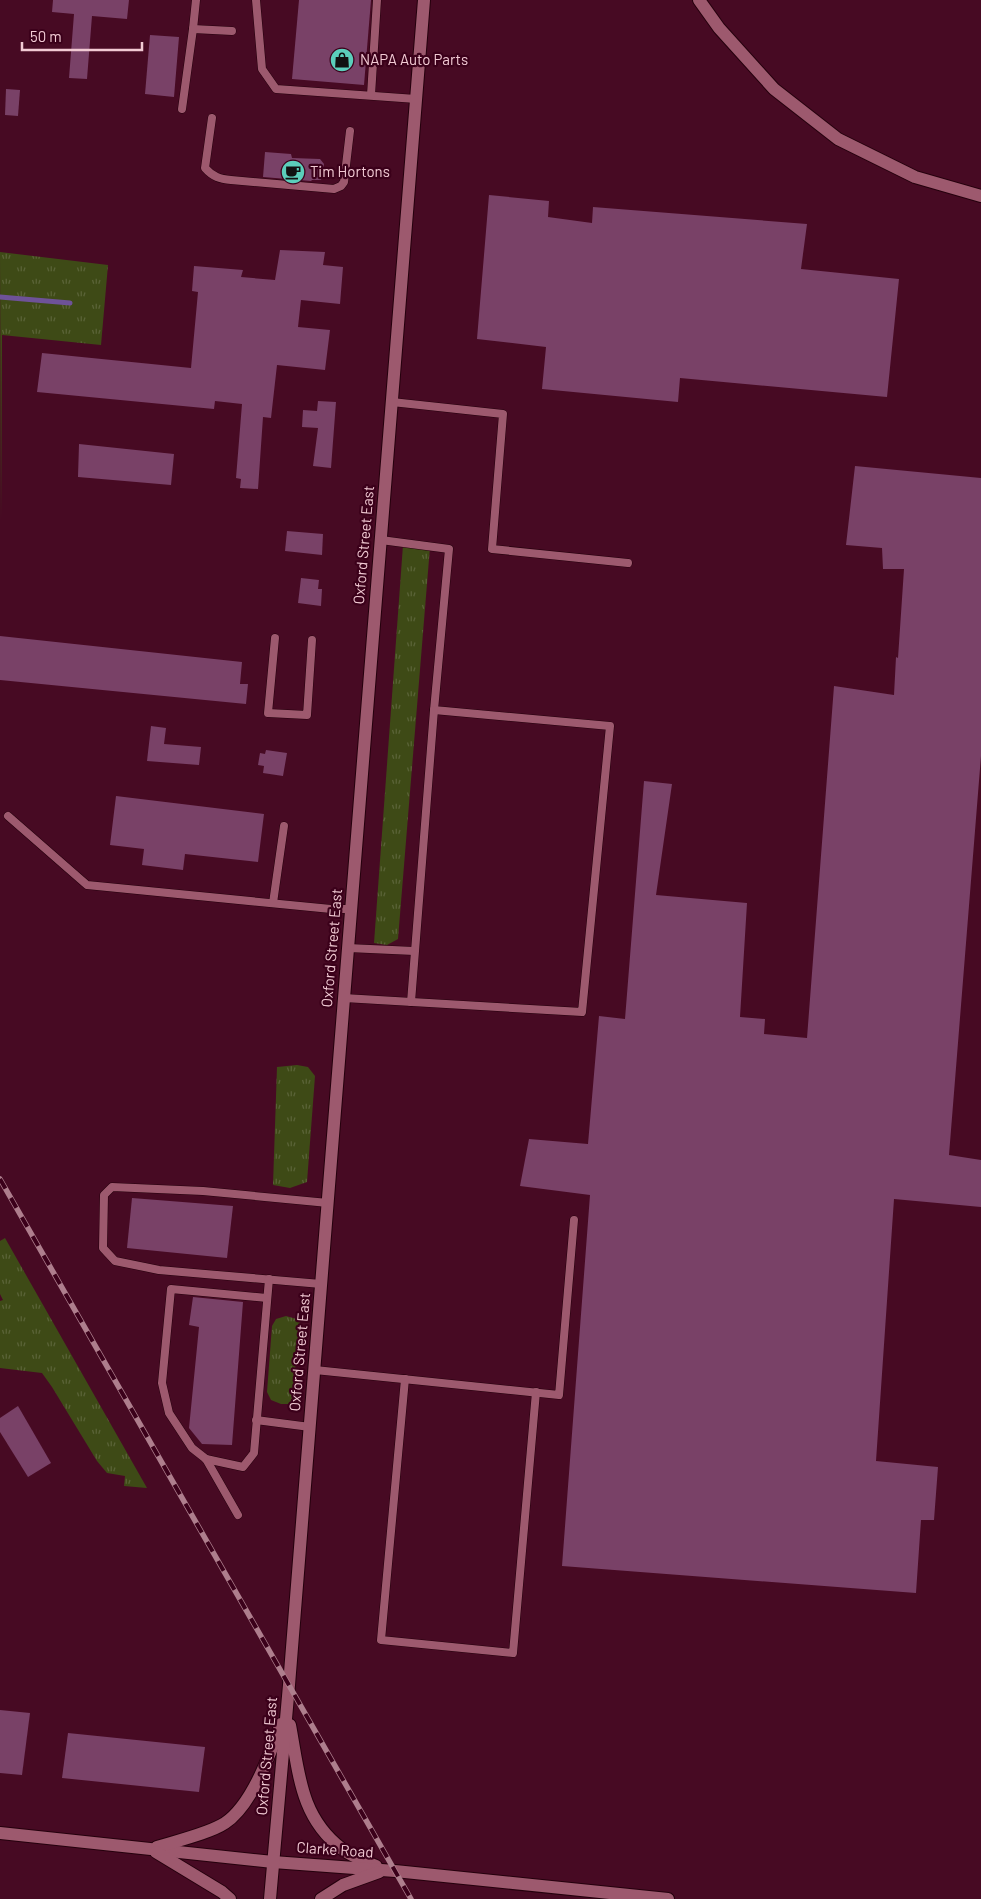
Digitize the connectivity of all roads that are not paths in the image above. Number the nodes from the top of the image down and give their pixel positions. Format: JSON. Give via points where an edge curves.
{"nodes":[{"id":1,"x":196,"y":0,"type":"edge"},
{"id":2,"x":256,"y":0,"type":"edge"},
{"id":3,"x":377,"y":0,"type":"edge"},
{"id":4,"x":424,"y":0,"type":"edge"},
{"id":5,"x":699,"y":0,"type":"edge"},
{"id":6,"x":193,"y":29,"type":"junction"},
{"id":7,"x":232,"y":31,"type":"dead end"},
{"id":8,"x":370,"y":95,"type":"junction"},
{"id":9,"x":416,"y":98,"type":"junction"},
{"id":10,"x":182,"y":109,"type":"dead end"},
{"id":11,"x":212,"y":118,"type":"dead end"},
{"id":12,"x":350,"y":131,"type":"dead end"},
{"id":13,"x":981,"y":196,"type":"edge"},
{"id":14,"x":392,"y":402,"type":"junction"},
{"id":15,"x":381,"y":540,"type":"junction"},
{"id":16,"x":628,"y":563,"type":"dead end"},
{"id":17,"x":275,"y":638,"type":"dead end"},
{"id":18,"x":312,"y":640,"type":"dead end"},
{"id":19,"x":434,"y":710,"type":"junction"},
{"id":20,"x":8,"y":816,"type":"dead end"},
{"id":21,"x":284,"y":826,"type":"dead end"},
{"id":22,"x":273,"y":903,"type":"junction"},
{"id":23,"x":351,"y":909,"type":"junction"},
{"id":24,"x":348,"y":948,"type":"junction"},
{"id":25,"x":414,"y":952,"type":"junction"},
{"id":26,"x":344,"y":998,"type":"junction"},
{"id":27,"x":410,"y":1002,"type":"junction"},
{"id":28,"x":328,"y":1203,"type":"junction"},
{"id":29,"x":574,"y":1220,"type":"dead end"},
{"id":30,"x":269,"y":1279,"type":"junction"},
{"id":31,"x":321,"y":1284,"type":"junction"},
{"id":32,"x":267,"y":1298,"type":"junction"},
{"id":33,"x":315,"y":1370,"type":"junction"},
{"id":34,"x":405,"y":1379,"type":"junction"},
{"id":35,"x":536,"y":1392,"type":"junction"},
{"id":36,"x":256,"y":1420,"type":"junction"},
{"id":37,"x":310,"y":1427,"type":"junction"},
{"id":38,"x":206,"y":1459,"type":"junction"},
{"id":39,"x":238,"y":1515,"type":"dead end"},
{"id":40,"x":287,"y":1710,"type":"junction"},
{"id":41,"x":0,"y":1833,"type":"edge"},
{"id":42,"x":152,"y":1849,"type":"junction"},
{"id":43,"x":274,"y":1862,"type":"junction"},
{"id":44,"x":384,"y":1870,"type":"junction"},
{"id":45,"x":652,"y":1898,"type":"edge"},
{"id":46,"x":230,"y":1899,"type":"edge"},
{"id":47,"x":270,"y":1899,"type":"edge"},
{"id":48,"x":321,"y":1899,"type":"edge"},
{"id":49,"x":668,"y":1899,"type":"edge"}],
"edges":[{"from":1,"to":6,"type":"lane"},
{"from":2,"to":8,"type":"lane","via":[[262,69],[276,89]]},
{"from":3,"to":8,"type":"lane"},
{"from":4,"to":9,"type":"main road","name":"Oxford Street East"},
{"from":5,"to":13,"type":"main road","via":[[723,34],[774,89],[838,139],[915,177]]},
{"from":6,"to":7,"type":"lane"},
{"from":6,"to":10,"type":"lane"},
{"from":8,"to":9,"type":"lane"},
{"from":9,"to":14,"type":"main road","name":"Oxford Street East"},
{"from":11,"to":12,"type":"lane","via":[[206,168],[211,175],[231,180],[334,189],[344,182]]},
{"from":14,"to":15,"type":"main road","name":"Oxford Street East"},
{"from":14,"to":16,"type":"lane","via":[[503,414],[492,549]]},
{"from":15,"to":19,"type":"lane","via":[[449,549]]},
{"from":15,"to":23,"type":"main road","name":"Oxford Street East"},
{"from":17,"to":18,"type":"lane","via":[[268,713],[307,715]]},
{"from":19,"to":25,"type":"lane"},
{"from":19,"to":27,"type":"lane","via":[[610,726],[582,1012]]},
{"from":20,"to":22,"type":"lane","via":[[87,885]]},
{"from":21,"to":22,"type":"lane"},
{"from":22,"to":23,"type":"lane"},
{"from":23,"to":24,"type":"main road","name":"Oxford Street East"},
{"from":24,"to":25,"type":"lane"},
{"from":24,"to":26,"type":"main road","name":"Oxford Street East"},
{"from":25,"to":27,"type":"lane"},
{"from":26,"to":27,"type":"lane"},
{"from":26,"to":28,"type":"main road","name":"Oxford Street East"},
{"from":28,"to":30,"type":"lane","via":[[203,1191],[112,1187],[104,1195],[103,1248],[115,1261],[159,1270]]},
{"from":28,"to":31,"type":"main road","name":"Oxford Street East"},
{"from":29,"to":35,"type":"lane","via":[[559,1395]]},
{"from":30,"to":31,"type":"lane"},
{"from":30,"to":32,"type":"lane"},
{"from":31,"to":33,"type":"main road","name":"Oxford Street East"},
{"from":32,"to":36,"type":"lane"},
{"from":32,"to":38,"type":"lane","via":[[171,1288],[162,1383],[169,1412],[192,1448]]},
{"from":33,"to":34,"type":"lane"},
{"from":33,"to":37,"type":"main road","name":"Oxford Street East"},
{"from":34,"to":35,"type":"lane"},
{"from":34,"to":35,"type":"lane","via":[[381,1640],[513,1653]]},
{"from":36,"to":37,"type":"lane"},
{"from":36,"to":38,"type":"lane","via":[[254,1453],[243,1466]]},
{"from":37,"to":40,"type":"main road","name":"Oxford Street East"},
{"from":38,"to":39,"type":"lane"},
{"from":40,"to":42,"type":"main road","via":[[254,1788],[235,1815],[214,1829]]},
{"from":40,"to":43,"type":"main road","name":"Oxford Street East"},
{"from":40,"to":44,"type":"main road","via":[[304,1794],[315,1822],[342,1850]]},
{"from":41,"to":42,"type":"main road","name":"Clarke Road"},
{"from":42,"to":43,"type":"main road","name":"Clarke Road"},
{"from":42,"to":46,"type":"main road"},
{"from":43,"to":44,"type":"main road","name":"Clarke Road"},
{"from":43,"to":47,"type":"main road","name":"Oxford Street East"},
{"from":44,"to":45,"type":"main road","name":"Clarke Road"},
{"from":44,"to":48,"type":"main road","via":[[343,1885]]},
{"from":45,"to":49,"type":"main road","name":"Clarke Road"}]}
